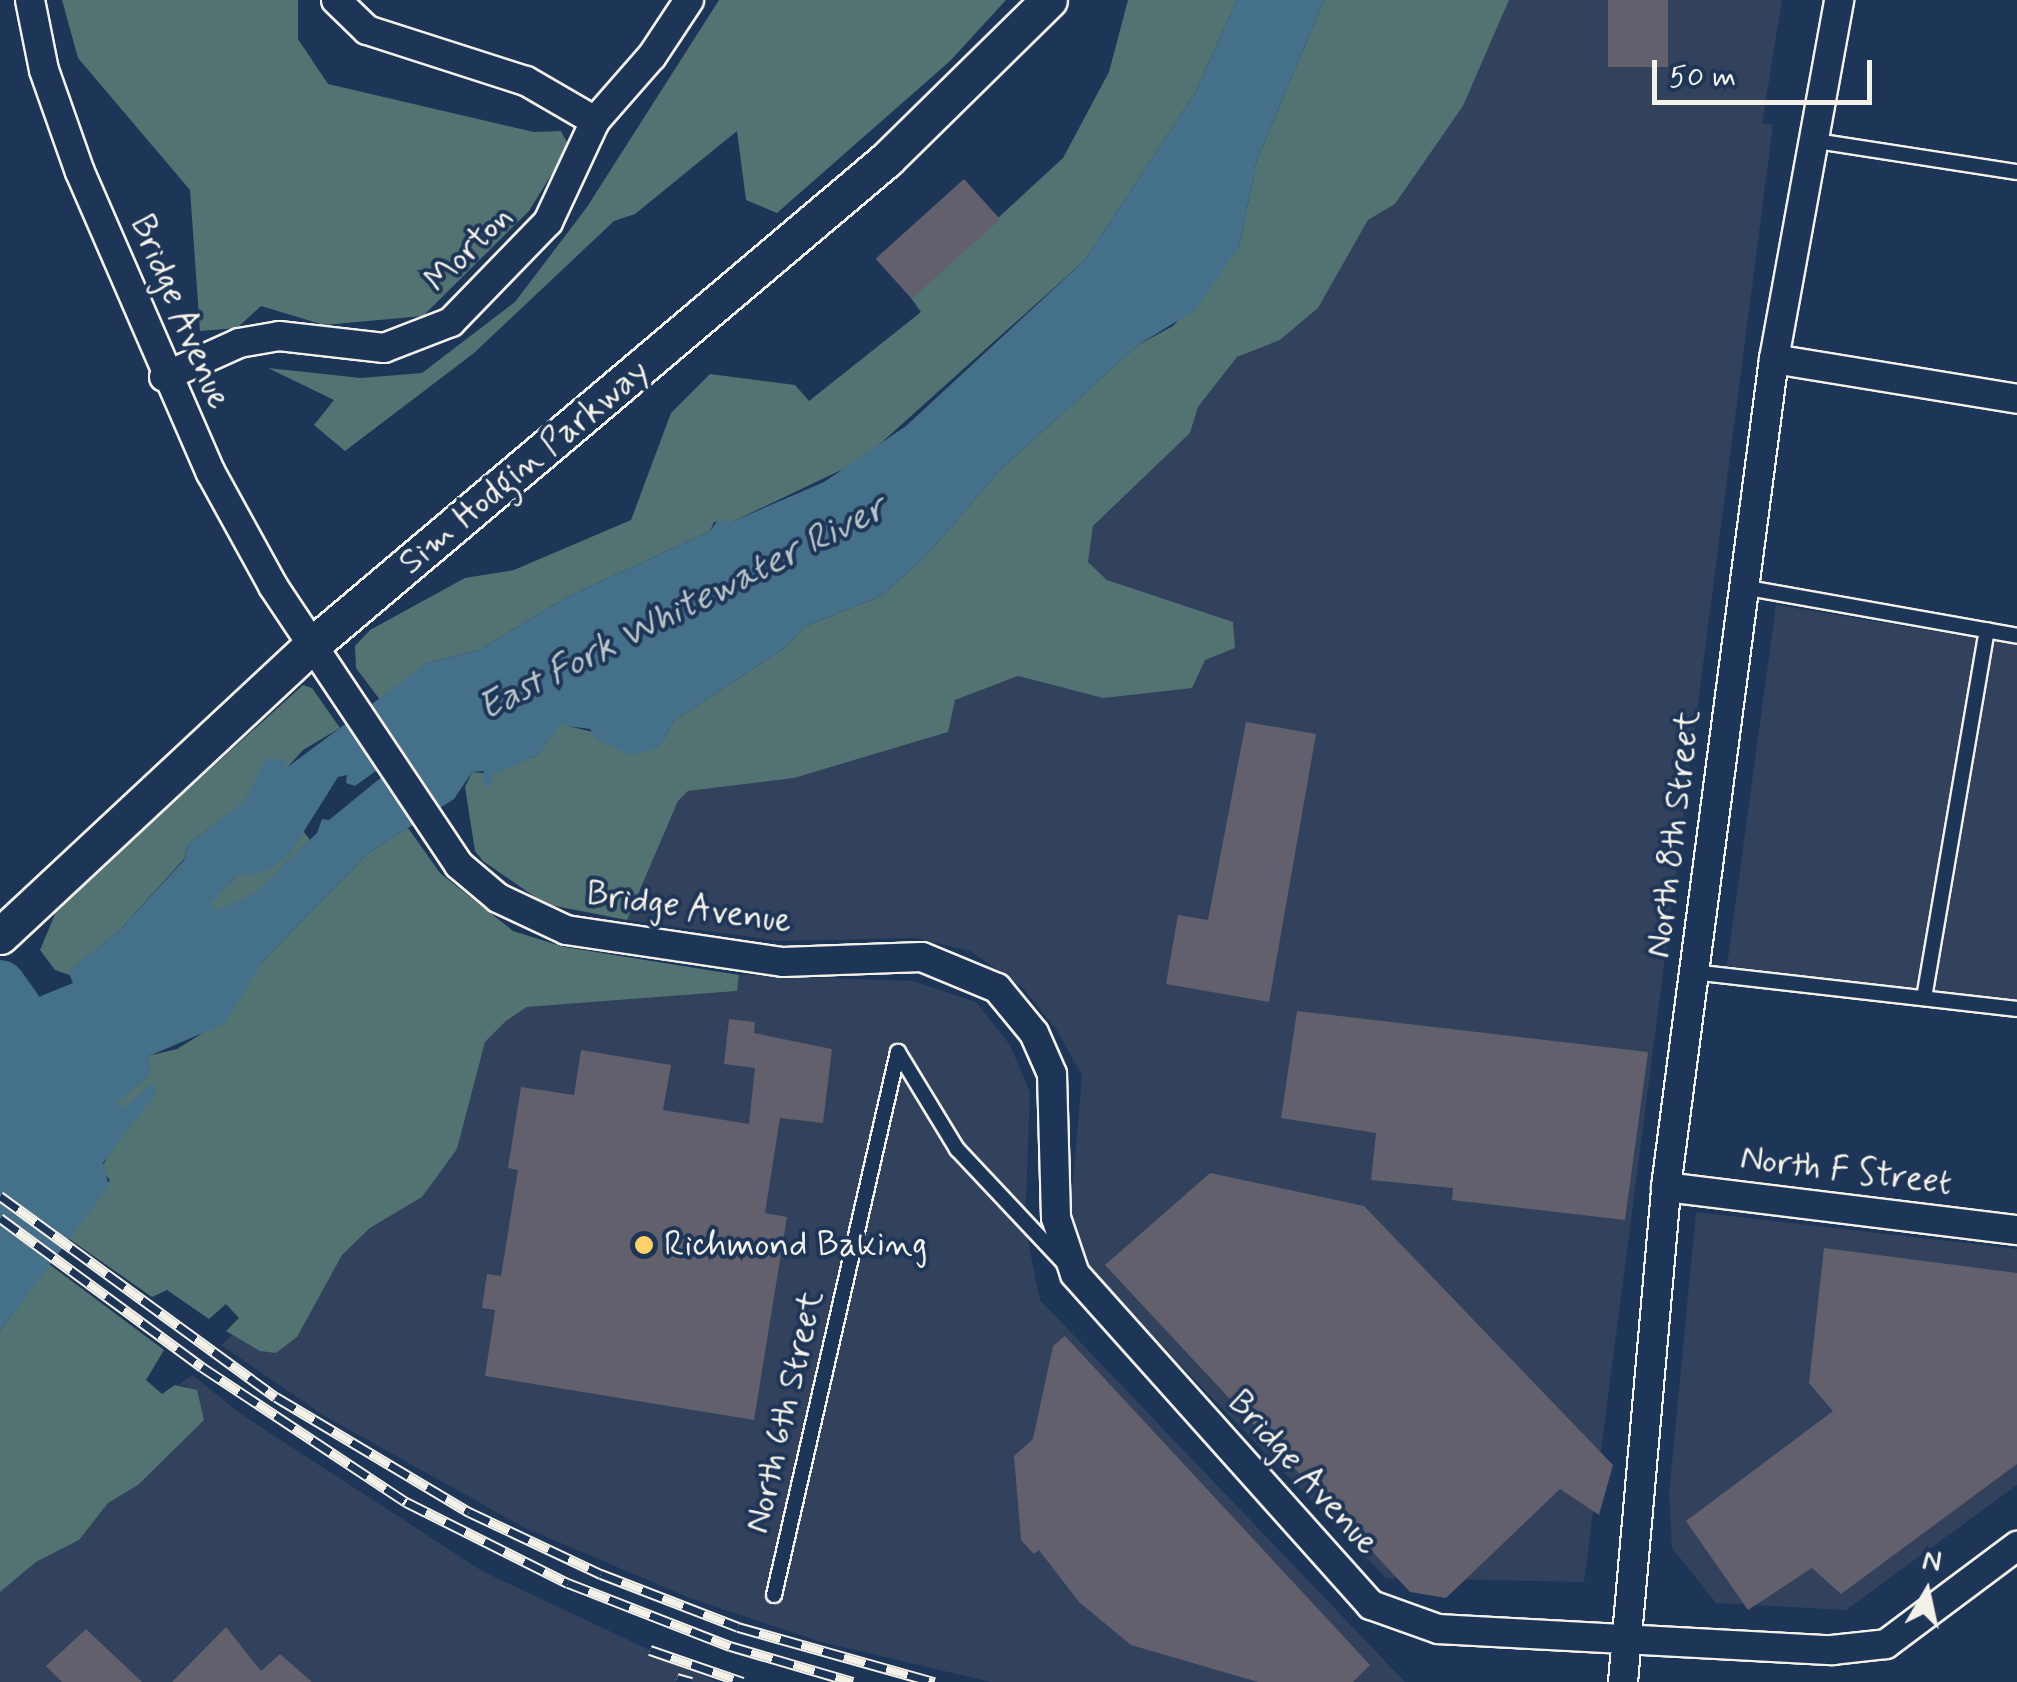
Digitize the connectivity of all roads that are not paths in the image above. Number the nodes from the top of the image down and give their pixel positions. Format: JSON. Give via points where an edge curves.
{"nodes":[{"id":1,"x":30,"y":0,"type":"edge"},
{"id":2,"x":336,"y":0,"type":"edge"},
{"id":3,"x":690,"y":0,"type":"edge"},
{"id":4,"x":1049,"y":0,"type":"edge"},
{"id":5,"x":1839,"y":0,"type":"edge"},
{"id":6,"x":595,"y":122,"type":"junction"},
{"id":7,"x":1816,"y":141,"type":"junction"},
{"id":8,"x":2017,"y":172,"type":"edge"},
{"id":9,"x":1774,"y":359,"type":"junction"},
{"id":10,"x":164,"y":377,"type":"junction"},
{"id":11,"x":2017,"y":399,"type":"edge"},
{"id":12,"x":1743,"y":587,"type":"junction"},
{"id":13,"x":1987,"y":630,"type":"junction"},
{"id":14,"x":2017,"y":636,"type":"edge"},
{"id":15,"x":320,"y":660,"type":"junction"},
{"id":16,"x":0,"y":936,"type":"edge"},
{"id":17,"x":1694,"y":972,"type":"junction"},
{"id":18,"x":1924,"y":998,"type":"junction"},
{"id":19,"x":2017,"y":1009,"type":"edge"},
{"id":20,"x":1666,"y":1187,"type":"junction"},
{"id":21,"x":2017,"y":1230,"type":"edge"},
{"id":22,"x":1075,"y":1274,"type":"junction"},
{"id":23,"x":2017,"y":1546,"type":"edge"},
{"id":24,"x":774,"y":1595,"type":"dead end"},
{"id":25,"x":1630,"y":1636,"type":"junction"},
{"id":26,"x":1622,"y":1682,"type":"edge"}],
"edges":[{"from":1,"to":10,"type":"street","name":"Bridge Avenue","via":[[50,87]]},
{"from":2,"to":6,"type":"street","via":[[367,30],[526,81]]},
{"from":3,"to":6,"type":"street","name":"Morton"},
{"from":4,"to":15,"type":"street","name":"Sim Hodgin Parkway","via":[[888,159]]},
{"from":5,"to":7,"type":"street","name":"North 8th Street"},
{"from":6,"to":10,"type":"street","name":"Morton","via":[[548,222],[451,322],[384,348],[280,336],[239,342]]},
{"from":7,"to":8,"type":"lane"},
{"from":7,"to":9,"type":"street","name":"North 8th Street"},
{"from":9,"to":11,"type":"street"},
{"from":9,"to":12,"type":"street","name":"North 8th Street"},
{"from":10,"to":15,"type":"street","name":"Bridge Avenue","via":[[239,528]]},
{"from":12,"to":13,"type":"lane"},
{"from":12,"to":17,"type":"street","name":"North 8th Street"},
{"from":13,"to":14,"type":"lane"},
{"from":13,"to":18,"type":"lane"},
{"from":15,"to":16,"type":"street","name":"Sim Hodgin Parkway"},
{"from":15,"to":22,"type":"street","name":"Bridge Avenue","via":[[458,864],[498,898],[566,930],[783,962],[922,957],[997,988],[1034,1033],[1052,1074],[1056,1218]]},
{"from":17,"to":18,"type":"lane"},
{"from":17,"to":20,"type":"street","name":"North 8th Street"},
{"from":18,"to":19,"type":"lane"},
{"from":20,"to":21,"type":"street","name":"North F Street"},
{"from":20,"to":25,"type":"street","name":"North 8th Street"},
{"from":22,"to":24,"type":"lane","name":"North 6th Street","via":[[957,1150],[898,1052]]},
{"from":22,"to":25,"type":"street","name":"Bridge Avenue","via":[[1371,1605],[1438,1629]]},
{"from":23,"to":25,"type":"street","name":"Bridge Avenue","via":[[1886,1644],[1832,1650]]},
{"from":25,"to":26,"type":"street","name":"North 8th Street"}]}
